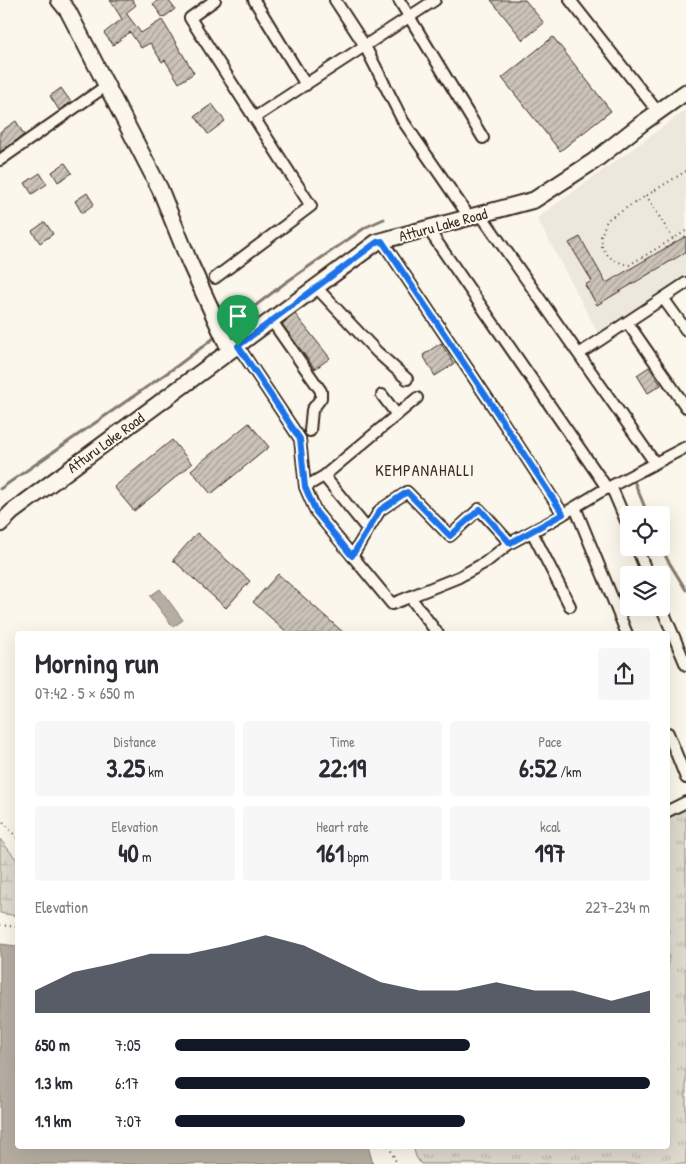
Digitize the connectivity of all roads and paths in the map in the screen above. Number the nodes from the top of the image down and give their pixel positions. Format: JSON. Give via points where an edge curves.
{"nodes":[{"id":1,"x":215,"y":0,"type":"edge"},
{"id":2,"x":254,"y":0,"type":"edge"},
{"id":3,"x":335,"y":0,"type":"edge"},
{"id":4,"x":398,"y":0,"type":"edge"},
{"id":5,"x":435,"y":0,"type":"edge"},
{"id":6,"x":570,"y":0,"type":"edge"},
{"id":7,"x":66,"y":2,"type":"edge"},
{"id":8,"x":409,"y":17,"type":"junction"},
{"id":9,"x":364,"y":46,"type":"junction"},
{"id":10,"x":306,"y":85,"type":"junction"},
{"id":11,"x":106,"y":86,"type":"junction"},
{"id":12,"x":686,"y":92,"type":"edge"},
{"id":13,"x":658,"y":112,"type":"junction"},
{"id":14,"x":254,"y":118,"type":"junction"},
{"id":15,"x":483,"y":138,"type":"dead end"},
{"id":16,"x":0,"y":160,"type":"edge"},
{"id":17,"x":686,"y":171,"type":"edge"},
{"id":18,"x":646,"y":195,"type":"junction"},
{"id":19,"x":475,"y":216,"type":"junction"},
{"id":20,"x":428,"y":229,"type":"junction"},
{"id":21,"x":686,"y":231,"type":"edge"},
{"id":22,"x":673,"y":239,"type":"junction"},
{"id":23,"x":382,"y":241,"type":"junction"},
{"id":24,"x":215,"y":278,"type":"dead end"},
{"id":25,"x":686,"y":283,"type":"edge"},
{"id":26,"x":316,"y":287,"type":"junction"},
{"id":27,"x":663,"y":298,"type":"junction"},
{"id":28,"x":627,"y":322,"type":"junction"},
{"id":29,"x":274,"y":324,"type":"dead end"},
{"id":30,"x":686,"y":330,"type":"edge"},
{"id":31,"x":234,"y":348,"type":"junction"},
{"id":32,"x":579,"y":354,"type":"junction"},
{"id":33,"x":407,"y":379,"type":"dead end"},
{"id":34,"x":382,"y":395,"type":"dead end"},
{"id":35,"x":417,"y":398,"type":"dead end"},
{"id":36,"x":686,"y":406,"type":"edge"},
{"id":37,"x":397,"y":414,"type":"junction"},
{"id":38,"x":310,"y":431,"type":"dead end"},
{"id":39,"x":686,"y":447,"type":"edge"},
{"id":40,"x":655,"y":463,"type":"junction"},
{"id":41,"x":324,"y":476,"type":"junction"},
{"id":42,"x":305,"y":487,"type":"junction"},
{"id":43,"x":609,"y":487,"type":"junction"},
{"id":44,"x":575,"y":507,"type":"junction"},
{"id":45,"x":620,"y":510,"type":"edge"},
{"id":46,"x":6,"y":512,"type":"edge"},
{"id":47,"x":563,"y":514,"type":"junction"},
{"id":48,"x":0,"y":524,"type":"edge"},
{"id":49,"x":368,"y":530,"type":"junction"},
{"id":50,"x":532,"y":532,"type":"junction"},
{"id":51,"x":510,"y":543,"type":"junction"},
{"id":52,"x":352,"y":556,"type":"junction"},
{"id":53,"x":410,"y":597,"type":"junction"},
{"id":54,"x":570,"y":606,"type":"dead end"},
{"id":55,"x":665,"y":616,"type":"edge"},
{"id":56,"x":436,"y":631,"type":"edge"},
{"id":57,"x":626,"y":631,"type":"edge"},
{"id":58,"x":686,"y":665,"type":"edge"},
{"id":59,"x":670,"y":738,"type":"edge"},
{"id":60,"x":686,"y":778,"type":"edge"},
{"id":61,"x":686,"y":802,"type":"edge"},
{"id":62,"x":670,"y":810,"type":"edge"},
{"id":63,"x":0,"y":818,"type":"edge"},
{"id":64,"x":15,"y":836,"type":"edge"},
{"id":65,"x":0,"y":925,"type":"edge"},
{"id":66,"x":15,"y":927,"type":"edge"},
{"id":67,"x":391,"y":1149,"type":"edge"},
{"id":68,"x":397,"y":1164,"type":"edge"}],
"edges":[{"from":1,"to":14,"type":"street","via":[[190,18]]},
{"from":2,"to":10,"type":"street"},
{"from":3,"to":9,"type":"street"},
{"from":4,"to":8,"type":"street"},
{"from":5,"to":8,"type":"street"},
{"from":6,"to":13,"type":"street"},
{"from":7,"to":11,"type":"street"},
{"from":8,"to":9,"type":"street"},
{"from":8,"to":15,"type":"street"},
{"from":9,"to":10,"type":"street"},
{"from":9,"to":19,"type":"street","via":[[403,121]]},
{"from":10,"to":14,"type":"street"},
{"from":11,"to":16,"type":"street"},
{"from":11,"to":31,"type":"street","via":[[160,189],[189,261]]},
{"from":12,"to":13,"type":"street","name":"Atturu Lake Road"},
{"from":13,"to":19,"type":"street","name":"Atturu Lake Road","via":[[594,161],[534,200]]},
{"from":14,"to":24,"type":"street","via":[[311,206]]},
{"from":17,"to":18,"type":"path"},
{"from":18,"to":22,"type":"path"},
{"from":18,"to":22,"type":"path","via":[[607,220],[601,236],[602,248],[618,263],[629,264]]},
{"from":19,"to":20,"type":"street","name":"Atturu Lake Road"},
{"from":19,"to":32,"type":"street"},
{"from":20,"to":23,"type":"street","name":"Atturu Lake Road"},
{"from":20,"to":43,"type":"street"},
{"from":21,"to":22,"type":"path"},
{"from":23,"to":26,"type":"street","name":"Atturu Lake Road"},
{"from":23,"to":47,"type":"street"},
{"from":25,"to":27,"type":"street"},
{"from":26,"to":31,"type":"street","name":"Atturu Lake Road"},
{"from":26,"to":33,"type":"street"},
{"from":27,"to":28,"type":"street"},
{"from":27,"to":30,"type":"street"},
{"from":28,"to":32,"type":"street"},
{"from":28,"to":36,"type":"street"},
{"from":29,"to":38,"type":"street","via":[[321,391],[312,410]]},
{"from":31,"to":42,"type":"street","via":[[300,439]]},
{"from":31,"to":46,"type":"street","name":"Atturu Lake Road"},
{"from":32,"to":40,"type":"street"},
{"from":34,"to":37,"type":"street"},
{"from":35,"to":37,"type":"street"},
{"from":37,"to":41,"type":"street"},
{"from":39,"to":40,"type":"street"},
{"from":40,"to":43,"type":"street"},
{"from":41,"to":42,"type":"street"},
{"from":41,"to":49,"type":"street"},
{"from":42,"to":52,"type":"street","via":[[316,512]]},
{"from":43,"to":44,"type":"street"},
{"from":43,"to":45,"type":"street"},
{"from":44,"to":47,"type":"street"},
{"from":44,"to":57,"type":"street"},
{"from":46,"to":48,"type":"street","name":"Atturu Lake Road"},
{"from":47,"to":50,"type":"street"},
{"from":49,"to":51,"type":"street","via":[[380,510],[407,492],[450,536],[480,509]]},
{"from":49,"to":52,"type":"street"},
{"from":50,"to":51,"type":"street"},
{"from":50,"to":54,"type":"street"},
{"from":51,"to":53,"type":"street","via":[[459,577]]},
{"from":52,"to":53,"type":"street","via":[[392,604]]},
{"from":53,"to":56,"type":"street"},
{"from":55,"to":58,"type":"street"},
{"from":59,"to":60,"type":"street"},
{"from":61,"to":62,"type":"street"},
{"from":63,"to":64,"type":"path"},
{"from":65,"to":66,"type":"path"},
{"from":67,"to":68,"type":"path"}]}
